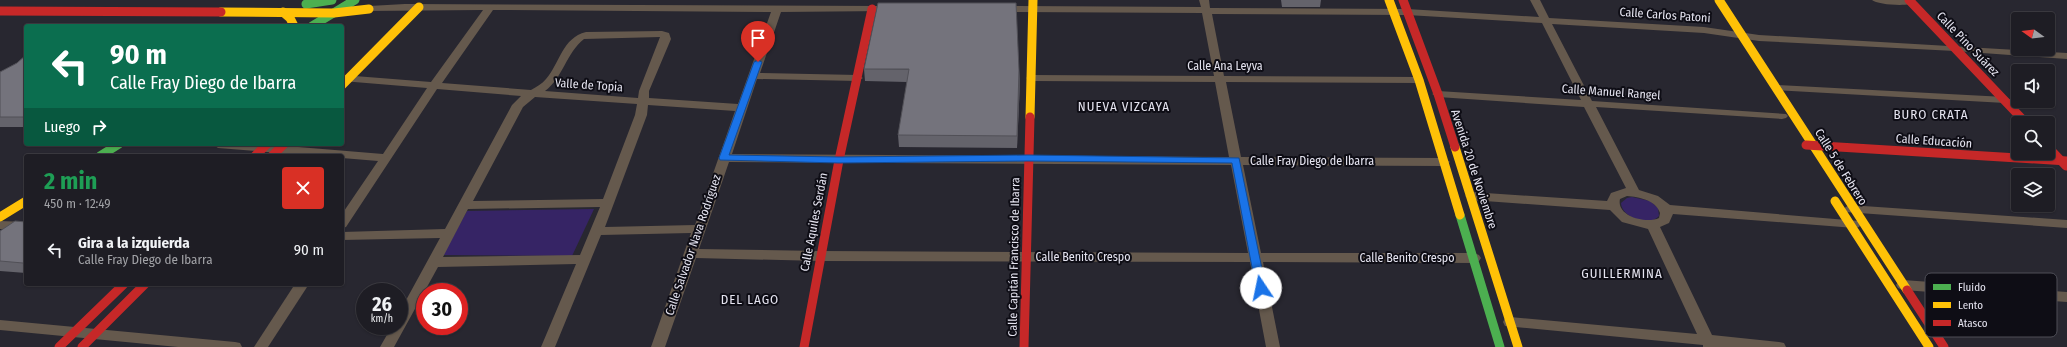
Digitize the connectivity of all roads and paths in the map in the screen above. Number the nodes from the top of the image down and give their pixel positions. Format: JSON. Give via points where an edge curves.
{"nodes":[{"id":1,"x":332,"y":0,"type":"edge"},
{"id":2,"x":356,"y":0,"type":"edge"},
{"id":3,"x":1389,"y":0,"type":"edge"},
{"id":4,"x":1403,"y":0,"type":"edge"},
{"id":5,"x":1535,"y":0,"type":"edge"},
{"id":6,"x":1719,"y":0,"type":"edge"},
{"id":7,"x":1877,"y":0,"type":"edge"},
{"id":8,"x":1910,"y":1,"type":"edge"},
{"id":9,"x":207,"y":2,"type":"dead end"},
{"id":10,"x":306,"y":4,"type":"junction"},
{"id":11,"x":346,"y":5,"type":"junction"},
{"id":12,"x":1033,"y":5,"type":"edge"},
{"id":13,"x":1121,"y":5,"type":"edge"},
{"id":14,"x":1205,"y":5,"type":"edge"},
{"id":15,"x":405,"y":7,"type":"junction"},
{"id":16,"x":419,"y":7,"type":"junction"},
{"id":17,"x":490,"y":8,"type":"junction"},
{"id":18,"x":777,"y":8,"type":"junction"},
{"id":19,"x":369,"y":9,"type":"junction"},
{"id":20,"x":872,"y":9,"type":"junction"},
{"id":21,"x":895,"y":9,"type":"edge"},
{"id":22,"x":987,"y":9,"type":"edge"},
{"id":23,"x":0,"y":10,"type":"edge"},
{"id":24,"x":283,"y":12,"type":"junction"},
{"id":25,"x":1393,"y":12,"type":"junction"},
{"id":26,"x":1407,"y":12,"type":"junction"},
{"id":27,"x":334,"y":13,"type":"junction"},
{"id":28,"x":395,"y":18,"type":"dead end"},
{"id":29,"x":1545,"y":20,"type":"junction"},
{"id":30,"x":1722,"y":22,"type":"dead end"},
{"id":31,"x":293,"y":24,"type":"edge"},
{"id":32,"x":315,"y":24,"type":"edge"},
{"id":33,"x":1730,"y":34,"type":"junction"},
{"id":34,"x":1742,"y":36,"type":"junction"},
{"id":35,"x":1955,"y":48,"type":"junction"},
{"id":36,"x":2067,"y":56,"type":"edge"},
{"id":37,"x":1750,"y":65,"type":"dead end"},
{"id":38,"x":753,"y":76,"type":"junction"},
{"id":39,"x":858,"y":78,"type":"junction"},
{"id":40,"x":1031,"y":78,"type":"junction"},
{"id":41,"x":1220,"y":79,"type":"junction"},
{"id":42,"x":1419,"y":80,"type":"junction"},
{"id":43,"x":344,"y":81,"type":"edge"},
{"id":44,"x":434,"y":86,"type":"junction"},
{"id":45,"x":1777,"y":88,"type":"junction"},
{"id":46,"x":534,"y":94,"type":"junction"},
{"id":47,"x":1438,"y":94,"type":"junction"},
{"id":48,"x":2005,"y":100,"type":"junction"},
{"id":49,"x":642,"y":102,"type":"junction"},
{"id":50,"x":1774,"y":103,"type":"dead end"},
{"id":51,"x":1589,"y":104,"type":"junction"},
{"id":52,"x":742,"y":108,"type":"junction"},
{"id":53,"x":2020,"y":116,"type":"edge"},
{"id":54,"x":1784,"y":119,"type":"joint"},
{"id":55,"x":1798,"y":142,"type":"joint"},
{"id":56,"x":116,"y":146,"type":"edge"},
{"id":57,"x":235,"y":146,"type":"edge"},
{"id":58,"x":1814,"y":146,"type":"junction"},
{"id":59,"x":261,"y":149,"type":"edge"},
{"id":60,"x":278,"y":150,"type":"edge"},
{"id":61,"x":103,"y":154,"type":"edge"},
{"id":62,"x":332,"y":154,"type":"edge"},
{"id":63,"x":2055,"y":154,"type":"edge"},
{"id":64,"x":344,"y":155,"type":"edge"},
{"id":65,"x":387,"y":158,"type":"junction"},
{"id":66,"x":723,"y":158,"type":"junction"},
{"id":67,"x":1028,"y":158,"type":"junction"},
{"id":68,"x":1808,"y":158,"type":"dead end"},
{"id":69,"x":839,"y":160,"type":"junction"},
{"id":70,"x":1236,"y":160,"type":"junction"},
{"id":71,"x":1444,"y":162,"type":"junction"},
{"id":72,"x":2065,"y":163,"type":"edge"},
{"id":73,"x":1828,"y":190,"type":"dead end"},
{"id":74,"x":1634,"y":192,"type":"junction"},
{"id":75,"x":1471,"y":196,"type":"junction"},
{"id":76,"x":24,"y":202,"type":"edge"},
{"id":77,"x":608,"y":203,"type":"junction"},
{"id":78,"x":465,"y":205,"type":"junction"},
{"id":79,"x":1614,"y":206,"type":"junction"},
{"id":80,"x":1665,"y":209,"type":"junction"},
{"id":81,"x":1840,"y":209,"type":"junction"},
{"id":82,"x":1854,"y":210,"type":"junction"},
{"id":83,"x":0,"y":217,"type":"edge"},
{"id":84,"x":344,"y":221,"type":"edge"},
{"id":85,"x":1849,"y":224,"type":"junction"},
{"id":86,"x":2067,"y":224,"type":"edge"},
{"id":87,"x":0,"y":225,"type":"edge"},
{"id":88,"x":1652,"y":225,"type":"junction"},
{"id":89,"x":1864,"y":225,"type":"junction"},
{"id":90,"x":24,"y":226,"type":"edge"},
{"id":91,"x":700,"y":229,"type":"junction"},
{"id":92,"x":597,"y":230,"type":"junction"},
{"id":93,"x":450,"y":232,"type":"junction"},
{"id":94,"x":344,"y":236,"type":"edge"},
{"id":95,"x":692,"y":252,"type":"junction"},
{"id":96,"x":820,"y":256,"type":"junction"},
{"id":97,"x":1026,"y":257,"type":"junction"},
{"id":98,"x":1255,"y":258,"type":"junction"},
{"id":99,"x":1474,"y":258,"type":"junction"},
{"id":100,"x":585,"y":259,"type":"junction"},
{"id":101,"x":434,"y":262,"type":"junction"},
{"id":102,"x":1903,"y":285,"type":"junction"},
{"id":103,"x":122,"y":286,"type":"edge"},
{"id":104,"x":143,"y":286,"type":"edge"},
{"id":105,"x":301,"y":286,"type":"edge"},
{"id":106,"x":1925,"y":287,"type":"edge"},
{"id":107,"x":2057,"y":296,"type":"edge"},
{"id":108,"x":2067,"y":297,"type":"edge"},
{"id":109,"x":408,"y":310,"type":"edge"},
{"id":110,"x":1925,"y":318,"type":"edge"},
{"id":111,"x":1510,"y":322,"type":"junction"},
{"id":112,"x":0,"y":326,"type":"edge"},
{"id":113,"x":74,"y":332,"type":"junction"},
{"id":114,"x":95,"y":334,"type":"junction"},
{"id":115,"x":394,"y":335,"type":"edge"},
{"id":116,"x":1937,"y":337,"type":"edge"},
{"id":117,"x":1709,"y":344,"type":"edge"},
{"id":118,"x":59,"y":347,"type":"edge"},
{"id":119,"x":82,"y":347,"type":"edge"},
{"id":120,"x":235,"y":347,"type":"edge"},
{"id":121,"x":261,"y":347,"type":"edge"},
{"id":122,"x":387,"y":347,"type":"edge"},
{"id":123,"x":548,"y":347,"type":"edge"},
{"id":124,"x":658,"y":347,"type":"edge"},
{"id":125,"x":804,"y":347,"type":"edge"},
{"id":126,"x":1024,"y":347,"type":"edge"},
{"id":127,"x":1273,"y":347,"type":"edge"},
{"id":128,"x":1500,"y":347,"type":"edge"},
{"id":129,"x":1518,"y":347,"type":"edge"},
{"id":130,"x":1779,"y":347,"type":"edge"},
{"id":131,"x":1929,"y":347,"type":"edge"},
{"id":132,"x":1944,"y":347,"type":"edge"}],
"edges":[{"from":1,"to":10,"type":"street"},
{"from":2,"to":11,"type":"street"},
{"from":3,"to":25,"type":"street"},
{"from":4,"to":26,"type":"street","name":"Avenida 20 de Noviembre"},
{"from":5,"to":29,"type":"street"},
{"from":6,"to":34,"type":"street","name":"Calle 5 de Febrero"},
{"from":7,"to":8,"type":"street"},
{"from":8,"to":35,"type":"street","name":"Calle Pino Suárez"},
{"from":9,"to":10,"type":"street"},
{"from":10,"to":11,"type":"street"},
{"from":11,"to":19,"type":"street"},
{"from":11,"to":27,"type":"street"},
{"from":12,"to":13,"type":"street","name":"Calle Carlos Patoni"},
{"from":12,"to":22,"type":"street","name":"Calle Carlos Patoni"},
{"from":12,"to":40,"type":"street","name":"Calle Capitán Francisco de Ibarra"},
{"from":13,"to":14,"type":"street","name":"Calle Carlos Patoni"},
{"from":14,"to":25,"type":"street","name":"Calle Carlos Patoni"},
{"from":14,"to":41,"type":"street"},
{"from":15,"to":16,"type":"street"},
{"from":15,"to":19,"type":"street"},
{"from":15,"to":28,"type":"street"},
{"from":16,"to":17,"type":"street"},
{"from":16,"to":43,"type":"street"},
{"from":17,"to":18,"type":"street"},
{"from":17,"to":44,"type":"street"},
{"from":18,"to":20,"type":"street"},
{"from":18,"to":38,"type":"street","name":"Calle Salvador Nava Rodríguez"},
{"from":19,"to":27,"type":"street"},
{"from":20,"to":21,"type":"street"},
{"from":20,"to":39,"type":"street","name":"Calle Aquiles Serdán"},
{"from":23,"to":24,"type":"street"},
{"from":24,"to":27,"type":"street"},
{"from":24,"to":31,"type":"street"},
{"from":25,"to":26,"type":"street","name":"Calle Carlos Patoni"},
{"from":25,"to":42,"type":"street"},
{"from":26,"to":29,"type":"street","name":"Calle Carlos Patoni"},
{"from":26,"to":47,"type":"street","name":"Avenida 20 de Noviembre"},
{"from":27,"to":32,"type":"street"},
{"from":29,"to":33,"type":"street","name":"Calle Carlos Patoni","via":[[1704,30]]},
{"from":29,"to":51,"type":"street"},
{"from":30,"to":33,"type":"street"},
{"from":33,"to":34,"type":"street","name":"Calle Carlos Patoni"},
{"from":33,"to":37,"type":"street"},
{"from":34,"to":35,"type":"street","name":"Calle Carlos Patoni"},
{"from":34,"to":45,"type":"street","name":"Calle 5 de Febrero"},
{"from":35,"to":36,"type":"street","name":"Calle Carlos Patoni"},
{"from":35,"to":48,"type":"street","name":"Calle Pino Suárez"},
{"from":38,"to":39,"type":"street"},
{"from":38,"to":52,"type":"street","name":"Calle Salvador Nava Rodríguez"},
{"from":39,"to":69,"type":"street","name":"Calle Aquiles Serdán"},
{"from":40,"to":41,"type":"street","name":"Calle Ana Leyva"},
{"from":40,"to":67,"type":"street","name":"Calle Capitán Francisco de Ibarra"},
{"from":41,"to":42,"type":"street","name":"Calle Ana Leyva"},
{"from":41,"to":70,"type":"street"},
{"from":42,"to":71,"type":"street"},
{"from":43,"to":44,"type":"street","name":"Valle de Topia"},
{"from":44,"to":46,"type":"street","name":"Valle de Topia"},
{"from":44,"to":65,"type":"street"},
{"from":45,"to":48,"type":"street"},
{"from":45,"to":58,"type":"street","name":"Calle 5 de Febrero"},
{"from":46,"to":49,"type":"street","name":"Valle de Topia"},
{"from":46,"to":49,"type":"street","via":[[551,81],[579,37],[662,34],[666,39]]},
{"from":46,"to":78,"type":"street","via":[[518,105]]},
{"from":47,"to":51,"type":"street","name":"Calle Manuel Rangel"},
{"from":47,"to":75,"type":"street","name":"Avenida 20 de Noviembre"},
{"from":48,"to":53,"type":"street","name":"Calle Pino Suárez"},
{"from":49,"to":52,"type":"street","name":"Valle de Topia"},
{"from":49,"to":77,"type":"street","via":[[641,115]]},
{"from":50,"to":54,"type":"street"},
{"from":51,"to":54,"type":"street","name":"Calle Manuel Rangel"},
{"from":51,"to":74,"type":"street"},
{"from":52,"to":66,"type":"street","name":"Calle Salvador Nava Rodríguez"},
{"from":55,"to":58,"type":"street","name":"Calle Educación"},
{"from":55,"to":68,"type":"street","name":"Calle 5 de Febrero"},
{"from":56,"to":61,"type":"street"},
{"from":57,"to":59,"type":"street"},
{"from":58,"to":72,"type":"street","name":"Calle Educación"},
{"from":58,"to":82,"type":"street","name":"Calle 5 de Febrero"},
{"from":59,"to":60,"type":"street"},
{"from":60,"to":62,"type":"street"},
{"from":63,"to":72,"type":"street"},
{"from":64,"to":65,"type":"street"},
{"from":65,"to":84,"type":"street"},
{"from":66,"to":69,"type":"street","name":"Calle Fray Diego de Ibarra"},
{"from":66,"to":91,"type":"street","name":"Calle Salvador Nava Rodríguez"},
{"from":67,"to":69,"type":"street","name":"Calle Fray Diego de Ibarra"},
{"from":67,"to":70,"type":"street","name":"Calle Fray Diego de Ibarra"},
{"from":67,"to":97,"type":"street","name":"Calle Capitán Francisco de Ibarra"},
{"from":69,"to":96,"type":"street","name":"Calle Aquiles Serdán"},
{"from":70,"to":71,"type":"street","name":"Calle Fray Diego de Ibarra"},
{"from":70,"to":98,"type":"street"},
{"from":71,"to":99,"type":"street"},
{"from":73,"to":81,"type":"street","name":"Calle 5 de Febrero"},
{"from":74,"to":79,"type":"street","via":[[1615,196]]},
{"from":74,"to":80,"type":"street","via":[[1656,200]]},
{"from":75,"to":79,"type":"street"},
{"from":75,"to":111,"type":"street","name":"Avenida 20 de Noviembre"},
{"from":76,"to":83,"type":"street"},
{"from":77,"to":78,"type":"street"},
{"from":77,"to":92,"type":"street"},
{"from":78,"to":93,"type":"street"},
{"from":79,"to":88,"type":"street","via":[[1616,211],[1628,220]]},
{"from":80,"to":85,"type":"street"},
{"from":80,"to":88,"type":"street","via":[[1665,220]]},
{"from":81,"to":82,"type":"street"},
{"from":81,"to":85,"type":"street","name":"Calle 5 de Febrero"},
{"from":82,"to":86,"type":"street"},
{"from":82,"to":89,"type":"street","name":"Calle 5 de Febrero"},
{"from":85,"to":89,"type":"street"},
{"from":85,"to":131,"type":"street","name":"Calle 5 de Febrero"},
{"from":87,"to":90,"type":"street"},
{"from":88,"to":117,"type":"street"},
{"from":89,"to":102,"type":"street","name":"Calle 5 de Febrero"},
{"from":91,"to":92,"type":"street"},
{"from":91,"to":95,"type":"street","name":"Calle Salvador Nava Rodríguez"},
{"from":92,"to":100,"type":"street"},
{"from":93,"to":94,"type":"street"},
{"from":93,"to":101,"type":"street"},
{"from":95,"to":96,"type":"street","name":"Calle Benito Crespo"},
{"from":95,"to":124,"type":"street","name":"Calle Salvador Nava Rodríguez"},
{"from":96,"to":97,"type":"street","name":"Calle Benito Crespo"},
{"from":96,"to":125,"type":"street","name":"Calle Aquiles Serdán"},
{"from":97,"to":98,"type":"street","name":"Calle Benito Crespo"},
{"from":97,"to":126,"type":"street","name":"Calle Capitán Francisco de Ibarra"},
{"from":98,"to":99,"type":"street","name":"Calle Benito Crespo"},
{"from":98,"to":127,"type":"street"},
{"from":99,"to":128,"type":"street"},
{"from":100,"to":101,"type":"street"},
{"from":100,"to":123,"type":"street"},
{"from":101,"to":109,"type":"street"},
{"from":102,"to":106,"type":"street"},
{"from":102,"to":110,"type":"street","name":"Calle 5 de Febrero"},
{"from":103,"to":113,"type":"street"},
{"from":104,"to":114,"type":"street"},
{"from":105,"to":121,"type":"street"},
{"from":107,"to":108,"type":"street"},
{"from":111,"to":117,"type":"street"},
{"from":111,"to":129,"type":"street","name":"Avenida 20 de Noviembre"},
{"from":112,"to":113,"type":"street"},
{"from":113,"to":114,"type":"street"},
{"from":113,"to":118,"type":"street"},
{"from":114,"to":119,"type":"street"},
{"from":114,"to":120,"type":"street"},
{"from":115,"to":122,"type":"street"},
{"from":116,"to":132,"type":"street","name":"Calle 5 de Febrero"},
{"from":117,"to":130,"type":"street"}]}
